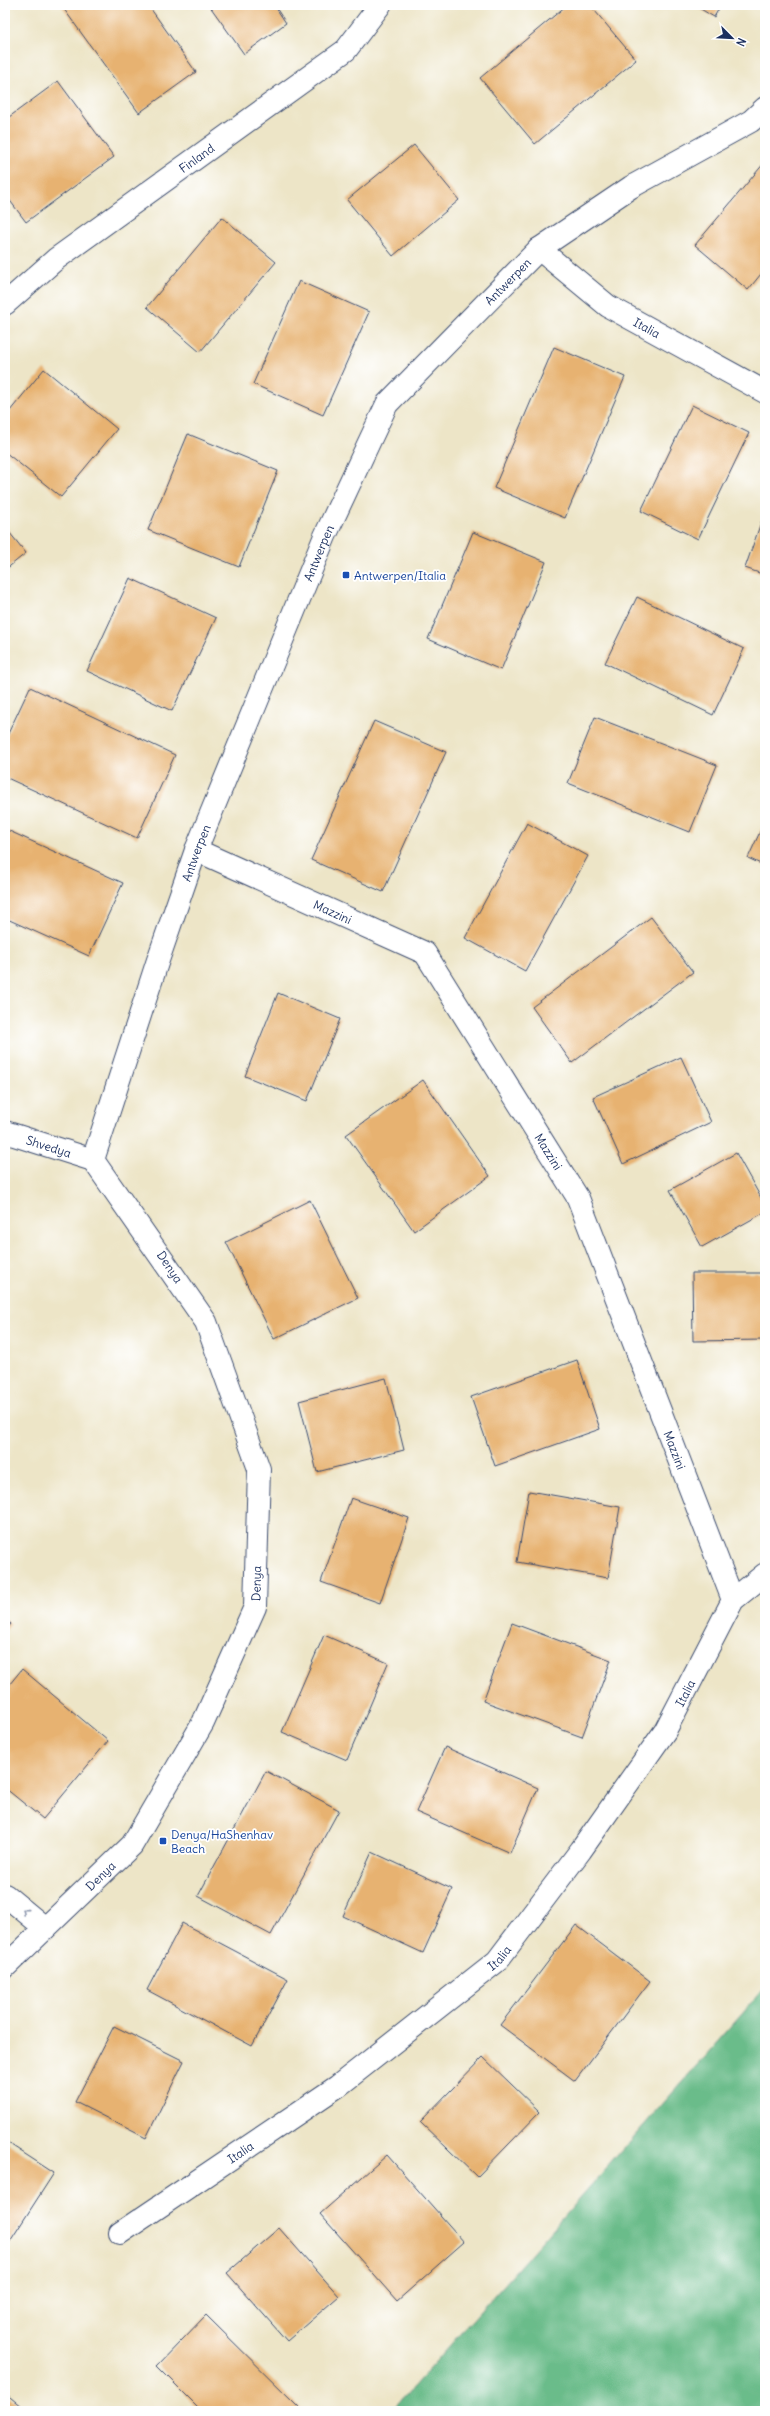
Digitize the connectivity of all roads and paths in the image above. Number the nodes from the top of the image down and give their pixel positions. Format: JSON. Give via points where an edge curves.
{"nodes":[{"id":1,"x":380,"y":5,"type":"edge"},
{"id":2,"x":765,"y":108,"type":"edge"},
{"id":3,"x":539,"y":249,"type":"junction"},
{"id":4,"x":5,"y":304,"type":"edge"},
{"id":5,"x":765,"y":392,"type":"edge"},
{"id":6,"x":196,"y":850,"type":"junction"},
{"id":7,"x":5,"y":1132,"type":"edge"},
{"id":8,"x":93,"y":1160,"type":"junction"},
{"id":9,"x":765,"y":1574,"type":"edge"},
{"id":10,"x":733,"y":1600,"type":"junction"},
{"id":11,"x":5,"y":1895,"type":"edge"},
{"id":12,"x":45,"y":1928,"type":"junction"},
{"id":13,"x":5,"y":1967,"type":"edge"},
{"id":14,"x":120,"y":2233,"type":"dead end"}],
"edges":[{"from":1,"to":4,"type":"street","name":"Finland","via":[[346,50],[56,259]]},
{"from":2,"to":3,"type":"street","name":"Antwerpen","via":[[752,121],[631,187]]},
{"from":3,"to":5,"type":"street","name":"Italia","via":[[608,306]]},
{"from":3,"to":6,"type":"street","name":"Antwerpen","via":[[387,404],[325,536]]},
{"from":6,"to":8,"type":"street","name":"Antwerpen"},
{"from":6,"to":10,"type":"street","name":"Mazzini","via":[[425,953],[578,1198]]},
{"from":7,"to":8,"type":"street","name":"Shvedya"},
{"from":8,"to":12,"type":"street","name":"Denya","via":[[206,1322],[259,1469],[255,1607],[203,1723],[132,1845]]},
{"from":9,"to":10,"type":"street","name":"Italia"},
{"from":10,"to":14,"type":"street","name":"Italia","via":[[665,1731],[581,1850],[497,1961],[338,2086]]},
{"from":12,"to":11,"type":"street","one_way":true},
{"from":12,"to":13,"type":"street","name":"Denya"}]}
